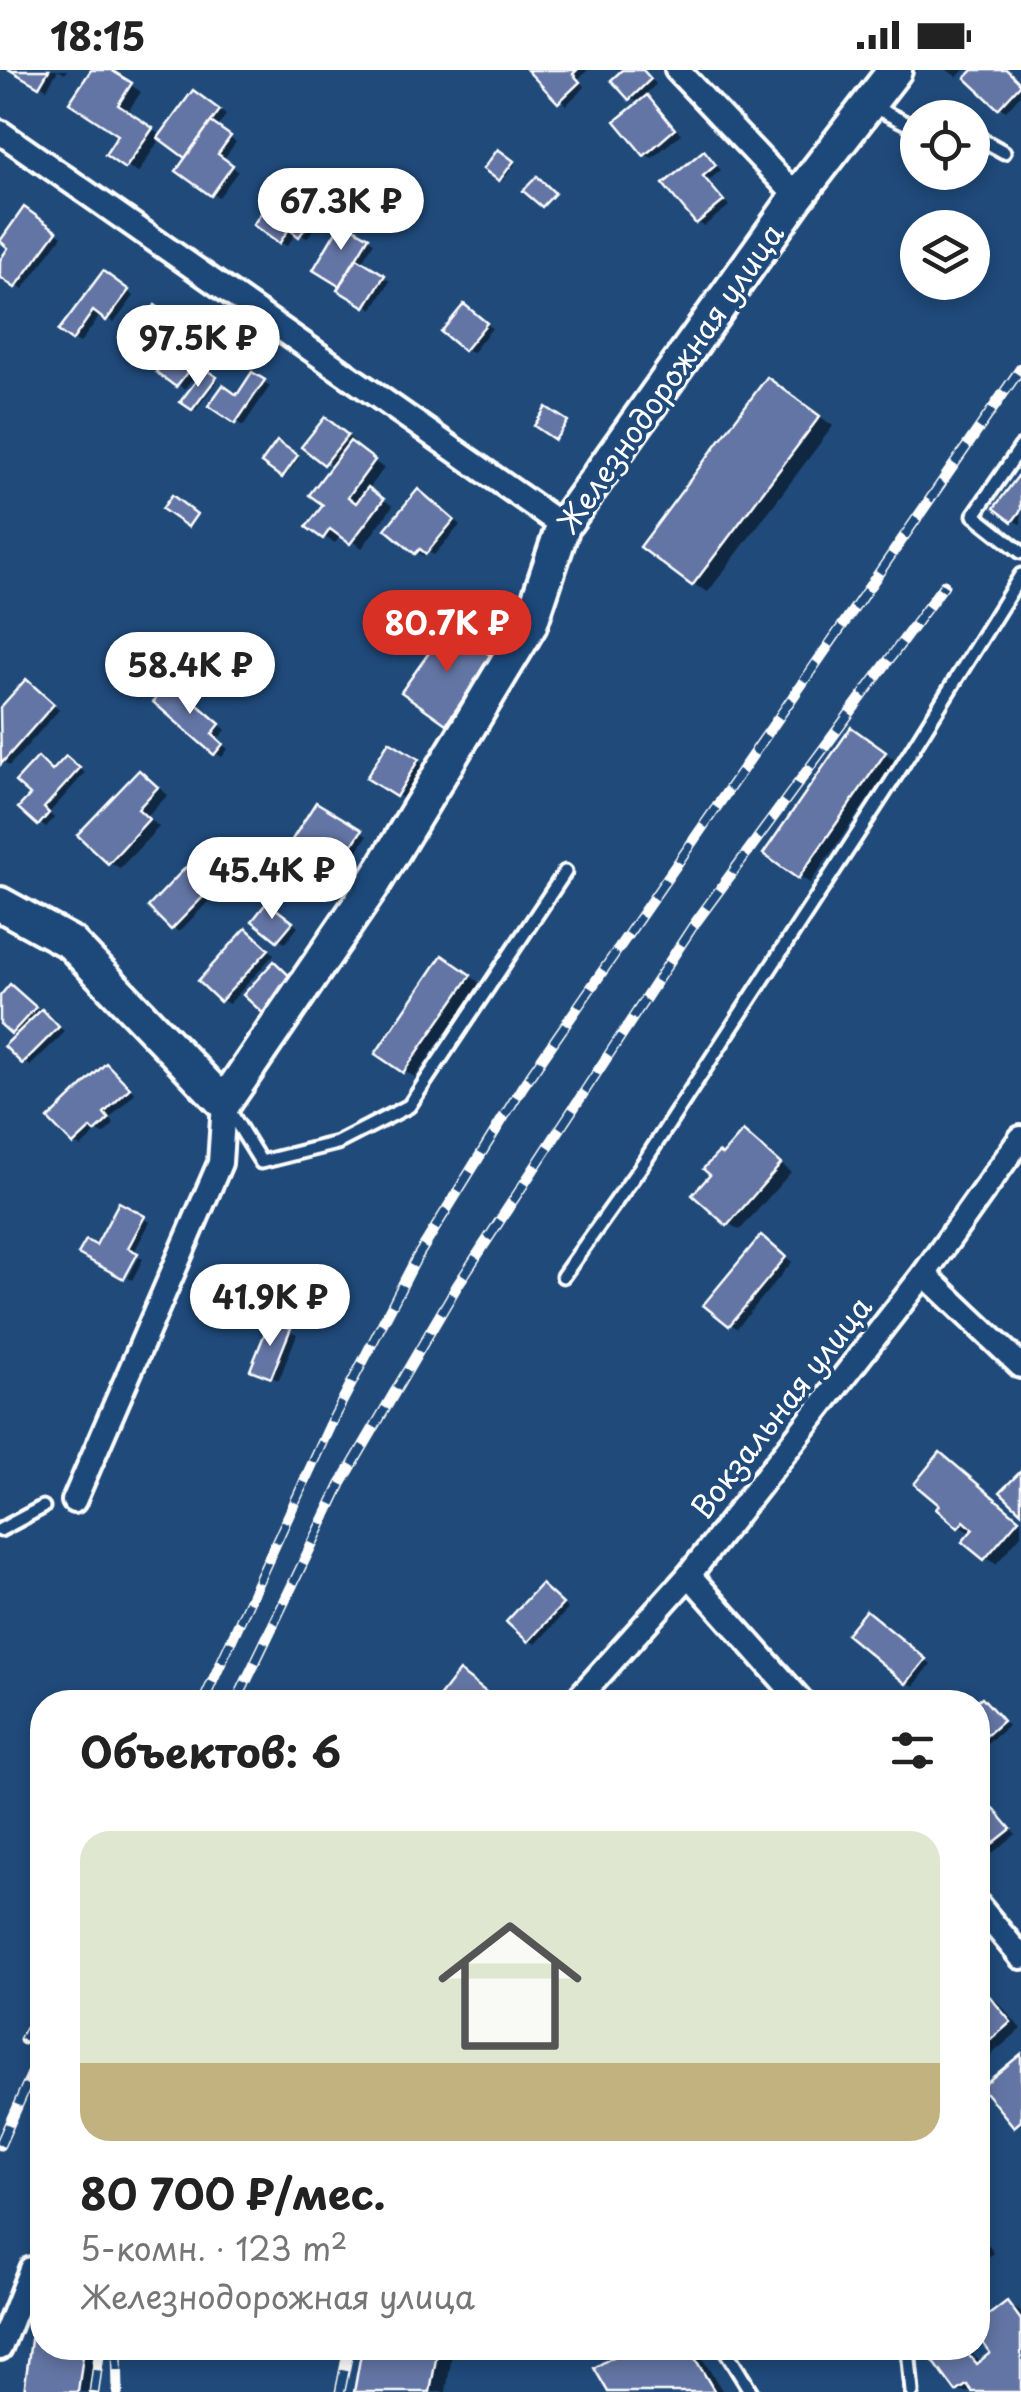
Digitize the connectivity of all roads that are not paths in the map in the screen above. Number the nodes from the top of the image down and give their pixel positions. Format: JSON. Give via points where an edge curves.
{"nodes":[{"id":1,"x":677,"y":70,"type":"edge"},
{"id":2,"x":895,"y":70,"type":"edge"},
{"id":3,"x":869,"y":104,"type":"junction"},
{"id":4,"x":900,"y":120,"type":"edge"},
{"id":5,"x":0,"y":132,"type":"edge"},
{"id":6,"x":990,"y":144,"type":"edge"},
{"id":7,"x":1004,"y":152,"type":"dead end"},
{"id":8,"x":797,"y":197,"type":"junction"},
{"id":9,"x":1021,"y":448,"type":"edge"},
{"id":10,"x":562,"y":526,"type":"junction"},
{"id":11,"x":1021,"y":552,"type":"edge"},
{"id":12,"x":1021,"y":575,"type":"edge"},
{"id":13,"x":565,"y":872,"type":"dead end"},
{"id":14,"x":0,"y":904,"type":"edge"},
{"id":15,"x":224,"y":1103,"type":"junction"},
{"id":16,"x":1021,"y":1138,"type":"edge"},
{"id":17,"x":924,"y":1274,"type":"junction"},
{"id":18,"x":563,"y":1276,"type":"dead end"},
{"id":19,"x":1021,"y":1366,"type":"edge"},
{"id":20,"x":74,"y":1500,"type":"dead end"},
{"id":21,"x":42,"y":1507,"type":"dead end"},
{"id":22,"x":0,"y":1530,"type":"edge"},
{"id":23,"x":689,"y":1575,"type":"junction"},
{"id":24,"x":586,"y":1690,"type":"edge"},
{"id":25,"x":791,"y":1690,"type":"edge"},
{"id":26,"x":990,"y":1920,"type":"edge"},
{"id":27,"x":1021,"y":1958,"type":"edge"},
{"id":28,"x":30,"y":2272,"type":"edge"},
{"id":29,"x":0,"y":2348,"type":"edge"},
{"id":30,"x":731,"y":2360,"type":"edge"},
{"id":31,"x":909,"y":2360,"type":"edge"},
{"id":32,"x":751,"y":2392,"type":"edge"},
{"id":33,"x":912,"y":2392,"type":"edge"}],
"edges":[{"from":1,"to":8,"type":"street"},
{"from":2,"to":3,"type":"street","name":"Железнодорожная улица"},
{"from":3,"to":4,"type":"lane"},
{"from":3,"to":8,"type":"street","name":"Железнодорожная улица"},
{"from":5,"to":10,"type":"street"},
{"from":6,"to":7,"type":"lane"},
{"from":8,"to":10,"type":"street","name":"Железнодорожная улица"},
{"from":9,"to":11,"type":"lane","via":[[974,515]]},
{"from":10,"to":15,"type":"street","name":"Железнодорожная улица","via":[[530,624],[373,885]]},
{"from":12,"to":18,"type":"lane","via":[[642,1165]]},
{"from":13,"to":15,"type":"lane","via":[[409,1106],[337,1144],[261,1162]]},
{"from":14,"to":15,"type":"street","via":[[72,943]]},
{"from":15,"to":20,"type":"street","via":[[220,1163]]},
{"from":16,"to":17,"type":"street","name":"Вокзальная улица"},
{"from":17,"to":19,"type":"street"},
{"from":17,"to":23,"type":"street","name":"Вокзальная улица"},
{"from":21,"to":22,"type":"lane"},
{"from":23,"to":24,"type":"street","name":"Вокзальная улица"},
{"from":23,"to":25,"type":"street"},
{"from":26,"to":27,"type":"street"},
{"from":28,"to":29,"type":"street"},
{"from":30,"to":32,"type":"lane"},
{"from":31,"to":33,"type":"lane"}]}
